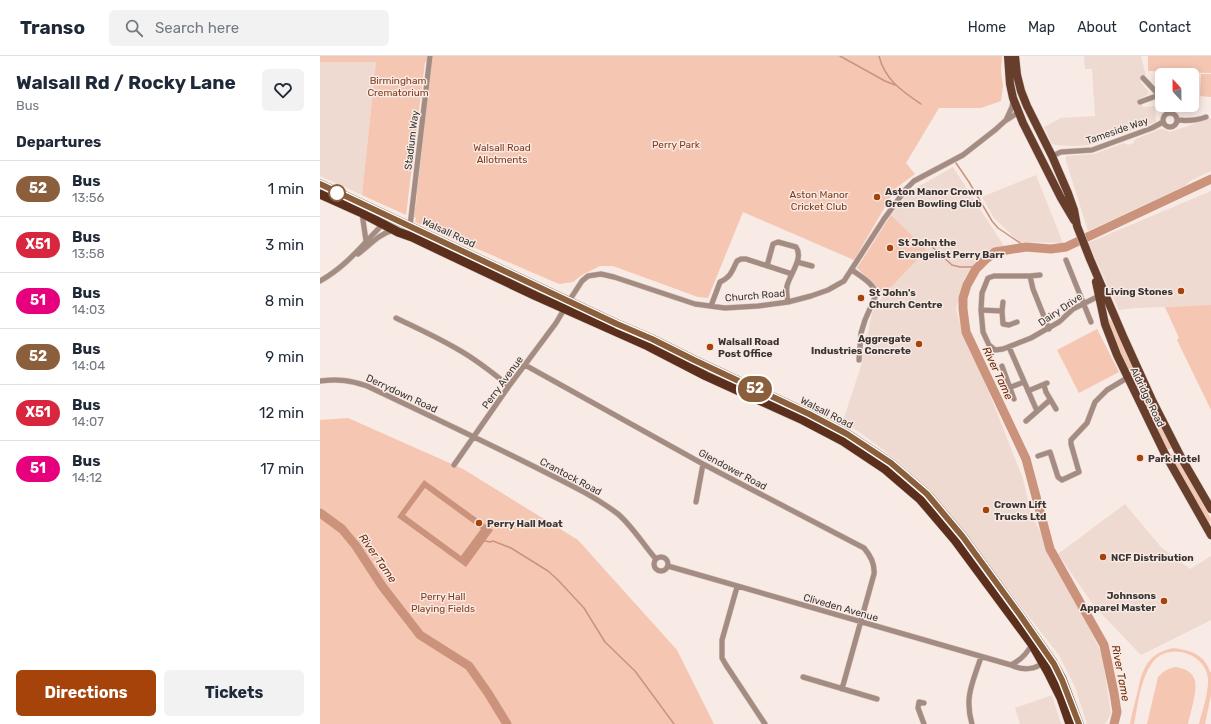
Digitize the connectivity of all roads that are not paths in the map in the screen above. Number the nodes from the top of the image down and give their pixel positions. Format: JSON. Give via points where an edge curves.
{"nodes":[{"id":1,"x":430,"y":56,"type":"edge"},
{"id":2,"x":1008,"y":56,"type":"edge"},
{"id":3,"x":1015,"y":56,"type":"edge"},
{"id":4,"x":1143,"y":78,"type":"dead end"},
{"id":5,"x":1155,"y":91,"type":"edge"},
{"id":6,"x":1021,"y":92,"type":"junction"},
{"id":7,"x":1155,"y":96,"type":"edge"},
{"id":8,"x":1013,"y":98,"type":"junction"},
{"id":9,"x":1140,"y":102,"type":"dead end"},
{"id":10,"x":1019,"y":112,"type":"junction"},
{"id":11,"x":1168,"y":113,"type":"joint"},
{"id":12,"x":1206,"y":117,"type":"dead end"},
{"id":13,"x":1177,"y":120,"type":"junction"},
{"id":14,"x":1005,"y":121,"type":"junction"},
{"id":15,"x":1163,"y":122,"type":"junction"},
{"id":16,"x":1052,"y":156,"type":"junction"},
{"id":17,"x":1042,"y":160,"type":"junction"},
{"id":18,"x":320,"y":184,"type":"edge"},
{"id":19,"x":320,"y":194,"type":"edge"},
{"id":20,"x":362,"y":213,"type":"junction"},
{"id":21,"x":390,"y":217,"type":"junction"},
{"id":22,"x":383,"y":224,"type":"junction"},
{"id":23,"x":410,"y":226,"type":"junction"},
{"id":24,"x":1078,"y":226,"type":"junction"},
{"id":25,"x":393,"y":230,"type":"junction"},
{"id":26,"x":412,"y":237,"type":"junction"},
{"id":27,"x":366,"y":241,"type":"junction"},
{"id":28,"x":352,"y":257,"type":"junction"},
{"id":29,"x":1090,"y":259,"type":"junction"},
{"id":30,"x":1066,"y":260,"type":"dead end"},
{"id":31,"x":797,"y":262,"type":"junction"},
{"id":32,"x":767,"y":266,"type":"junction"},
{"id":33,"x":812,"y":266,"type":"dead end"},
{"id":34,"x":852,"y":270,"type":"junction"},
{"id":35,"x":792,"y":274,"type":"junction"},
{"id":36,"x":1040,"y":275,"type":"dead end"},
{"id":37,"x":1030,"y":276,"type":"junction"},
{"id":38,"x":320,"y":281,"type":"edge"},
{"id":39,"x":1099,"y":296,"type":"junction"},
{"id":40,"x":788,"y":302,"type":"junction"},
{"id":41,"x":1003,"y":302,"type":"dead end"},
{"id":42,"x":1084,"y":303,"type":"junction"},
{"id":43,"x":566,"y":304,"type":"junction"},
{"id":44,"x":711,"y":306,"type":"junction"},
{"id":45,"x":981,"y":310,"type":"junction"},
{"id":46,"x":1002,"y":311,"type":"junction"},
{"id":47,"x":1113,"y":312,"type":"junction"},
{"id":48,"x":1103,"y":316,"type":"junction"},
{"id":49,"x":396,"y":318,"type":"dead end"},
{"id":50,"x":1016,"y":322,"type":"dead end"},
{"id":51,"x":1091,"y":322,"type":"dead end"},
{"id":52,"x":1049,"y":329,"type":"junction"},
{"id":53,"x":1009,"y":347,"type":"junction"},
{"id":54,"x":859,"y":360,"type":"dead end"},
{"id":55,"x":525,"y":365,"type":"junction"},
{"id":56,"x":1002,"y":366,"type":"dead end"},
{"id":57,"x":1127,"y":378,"type":"junction"},
{"id":58,"x":320,"y":381,"type":"edge"},
{"id":59,"x":1024,"y":382,"type":"junction"},
{"id":60,"x":509,"y":386,"type":"junction"},
{"id":61,"x":1011,"y":387,"type":"junction"},
{"id":62,"x":1028,"y":392,"type":"junction"},
{"id":63,"x":1014,"y":399,"type":"dead end"},
{"id":64,"x":1050,"y":400,"type":"junction"},
{"id":65,"x":1056,"y":409,"type":"dead end"},
{"id":66,"x":1037,"y":411,"type":"junction"},
{"id":67,"x":1026,"y":421,"type":"dead end"},
{"id":68,"x":473,"y":437,"type":"junction"},
{"id":69,"x":1038,"y":456,"type":"dead end"},
{"id":70,"x":703,"y":464,"type":"junction"},
{"id":71,"x":454,"y":465,"type":"dead end"},
{"id":72,"x":696,"y":502,"type":"dead end"},
{"id":73,"x":1211,"y":509,"type":"edge"},
{"id":74,"x":1211,"y":533,"type":"edge"},
{"id":75,"x":655,"y":558,"type":"junction"},
{"id":76,"x":668,"y":566,"type":"junction"},
{"id":77,"x":737,"y":587,"type":"junction"},
{"id":78,"x":1020,"y":615,"type":"junction"},
{"id":79,"x":861,"y":623,"type":"junction"},
{"id":80,"x":1032,"y":644,"type":"junction"},
{"id":81,"x":981,"y":657,"type":"junction"},
{"id":82,"x":1023,"y":657,"type":"junction"},
{"id":83,"x":1043,"y":663,"type":"junction"},
{"id":84,"x":1011,"y":664,"type":"junction"},
{"id":85,"x":1025,"y":668,"type":"junction"},
{"id":86,"x":803,"y":677,"type":"dead end"},
{"id":87,"x":842,"y":689,"type":"junction"},
{"id":88,"x":877,"y":699,"type":"dead end"},
{"id":89,"x":924,"y":703,"type":"dead end"},
{"id":90,"x":765,"y":724,"type":"edge"},
{"id":91,"x":924,"y":724,"type":"edge"},
{"id":92,"x":972,"y":724,"type":"edge"},
{"id":93,"x":1070,"y":724,"type":"edge"},
{"id":94,"x":1079,"y":724,"type":"edge"}],
"edges":[{"from":1,"to":23,"type":"street","name":"Stadium Way"},
{"from":2,"to":8,"type":"main road","name":"Aldridge Road"},
{"from":3,"to":6,"type":"main road","name":"Aldridge Road"},
{"from":4,"to":5,"type":"street"},
{"from":6,"to":10,"type":"main road"},
{"from":6,"to":16,"type":"main road","name":"Aldridge Road"},
{"from":7,"to":9,"type":"street"},
{"from":8,"to":10,"type":"main road","name":"Aldridge Road"},
{"from":8,"to":14,"type":"street","name":"Church Road","via":[[1012,107]]},
{"from":10,"to":14,"type":"street","name":"Church Road"},
{"from":10,"to":17,"type":"main road","name":"Aldridge Road"},
{"from":11,"to":13,"type":"street","via":[[1174,114]]},
{"from":11,"to":15,"type":"street","via":[[1164,116]]},
{"from":12,"to":13,"type":"street","via":[[1199,120]]},
{"from":13,"to":15,"type":"street","via":[[1172,126]]},
{"from":14,"to":34,"type":"street","name":"Church Road","via":[[963,155],[914,181],[884,219]]},
{"from":15,"to":16,"type":"street","name":"Tameside Way","via":[[1092,150],[1061,152]]},
{"from":16,"to":17,"type":"main road"},
{"from":16,"to":24,"type":"main road","name":"Aldridge Road"},
{"from":17,"to":24,"type":"main road","name":"Aldridge Road","via":[[1060,198]]},
{"from":18,"to":21,"type":"highway","name":"Walsall Road"},
{"from":19,"to":20,"type":"highway","name":"Walsall Road"},
{"from":20,"to":22,"type":"highway","name":"Walsall Road"},
{"from":20,"to":27,"type":"street"},
{"from":21,"to":22,"type":"street"},
{"from":21,"to":23,"type":"highway","name":"Walsall Road"},
{"from":22,"to":25,"type":"highway","name":"Walsall Road"},
{"from":22,"to":27,"type":"street"},
{"from":23,"to":26,"type":"highway"},
{"from":23,"to":43,"type":"highway","name":"Walsall Road"},
{"from":24,"to":29,"type":"main road","name":"Aldridge Road"},
{"from":25,"to":26,"type":"highway","name":"Walsall Road"},
{"from":25,"to":28,"type":"street","via":[[377,238],[358,255]]},
{"from":26,"to":43,"type":"highway","name":"Walsall Road"},
{"from":27,"to":28,"type":"street"},
{"from":28,"to":38,"type":"street"},
{"from":29,"to":39,"type":"main road","name":"Aldridge Road"},
{"from":29,"to":47,"type":"main road","name":"Aldridge Road"},
{"from":30,"to":42,"type":"street"},
{"from":31,"to":32,"type":"street","via":[[799,254],[796,247],[778,242],[773,244]]},
{"from":31,"to":33,"type":"street"},
{"from":31,"to":35,"type":"street"},
{"from":32,"to":35,"type":"street"},
{"from":32,"to":44,"type":"street","via":[[746,259],[737,261],[731,275],[720,282]]},
{"from":34,"to":40,"type":"street","name":"Church Road","via":[[844,281],[828,290]]},
{"from":34,"to":54,"type":"street","via":[[876,292],[861,333]]},
{"from":35,"to":40,"type":"street","via":[[786,292]]},
{"from":36,"to":37,"type":"street","name":"Dairy Drive"},
{"from":37,"to":45,"type":"street","name":"Dairy Drive","via":[[988,278],[982,293]]},
{"from":37,"to":52,"type":"street"},
{"from":39,"to":42,"type":"street","name":"Dairy Drive"},
{"from":39,"to":48,"type":"main road","name":"Aldridge Road"},
{"from":40,"to":44,"type":"street","name":"Church Road","via":[[725,308]]},
{"from":41,"to":46,"type":"street"},
{"from":42,"to":51,"type":"street"},
{"from":42,"to":52,"type":"street","name":"Dairy Drive"},
{"from":43,"to":44,"type":"street","name":"Church Road","via":[[582,281],[588,276],[601,274],[695,304]]},
{"from":43,"to":55,"type":"street","name":"Perry Avenue","via":[[556,323]]},
{"from":43,"to":78,"type":"highway","name":"Walsall Road","via":[[809,414],[847,434],[891,463],[927,494],[963,537]]},
{"from":43,"to":80,"type":"highway","name":"Walsall Road","via":[[706,376],[803,420],[843,441],[886,469],[920,499],[955,540]]},
{"from":45,"to":46,"type":"street"},
{"from":45,"to":53,"type":"street","name":"Dairy Drive","via":[[983,332],[989,345],[995,350]]},
{"from":46,"to":50,"type":"street","via":[[1003,324]]},
{"from":47,"to":48,"type":"main road"},
{"from":47,"to":73,"type":"main road","name":"Aldridge Road","via":[[1182,459]]},
{"from":48,"to":57,"type":"main road","name":"Aldridge Road"},
{"from":49,"to":60,"type":"street","via":[[460,350]]},
{"from":52,"to":53,"type":"street","name":"Dairy Drive"},
{"from":53,"to":59,"type":"street"},
{"from":55,"to":60,"type":"street","name":"Perry Avenue"},
{"from":55,"to":70,"type":"street","name":"Glendower Road"},
{"from":56,"to":61,"type":"street"},
{"from":57,"to":69,"type":"street","via":[[1107,390],[1095,402],[1087,423],[1070,440],[1079,472],[1062,480],[1058,477],[1050,452]]},
{"from":57,"to":74,"type":"main road","name":"Aldridge Road","via":[[1165,454]]},
{"from":58,"to":68,"type":"street","name":"Derrydown Road","via":[[351,381],[367,386]]},
{"from":59,"to":61,"type":"street"},
{"from":59,"to":62,"type":"street"},
{"from":60,"to":68,"type":"street","name":"Perry Avenue"},
{"from":61,"to":63,"type":"street"},
{"from":62,"to":64,"type":"street","via":[[1045,384]]},
{"from":62,"to":66,"type":"street"},
{"from":64,"to":65,"type":"street"},
{"from":64,"to":66,"type":"street"},
{"from":66,"to":67,"type":"street"},
{"from":68,"to":71,"type":"street","name":"Perry Avenue"},
{"from":68,"to":75,"type":"street","name":"Crantock Road","via":[[570,484],[605,505],[619,515]]},
{"from":70,"to":72,"type":"street"},
{"from":70,"to":79,"type":"street","name":"Glendower Road","via":[[864,548],[875,569]]},
{"from":75,"to":76,"type":"street","via":[[667,559]]},
{"from":75,"to":76,"type":"street","via":[[655,569],[662,571]]},
{"from":76,"to":77,"type":"street","name":"Cliveden Avenue"},
{"from":77,"to":79,"type":"street","name":"Cliveden Avenue"},
{"from":77,"to":90,"type":"street","via":[[722,640],[722,658]]},
{"from":78,"to":83,"type":"street","name":"Walsall Road","via":[[1045,657]]},
{"from":78,"to":94,"type":"highway","name":"Walsall Road","via":[[1054,664]]},
{"from":79,"to":81,"type":"street","name":"Cliveden Avenue"},
{"from":79,"to":87,"type":"street","name":"Glendower Road"},
{"from":80,"to":82,"type":"street"},
{"from":80,"to":83,"type":"highway","name":"Walsall Road"},
{"from":81,"to":84,"type":"street","name":"Cliveden Avenue"},
{"from":81,"to":92,"type":"street","via":[[968,700]]},
{"from":82,"to":84,"type":"street"},
{"from":82,"to":85,"type":"street"},
{"from":83,"to":85,"type":"street"},
{"from":83,"to":93,"type":"highway","name":"Walsall Road","via":[[1061,698]]},
{"from":84,"to":85,"type":"street","name":"Cliveden Avenue","via":[[1017,668]]},
{"from":86,"to":87,"type":"street"},
{"from":87,"to":88,"type":"street"},
{"from":89,"to":91,"type":"street","via":[[918,702]]}]}
